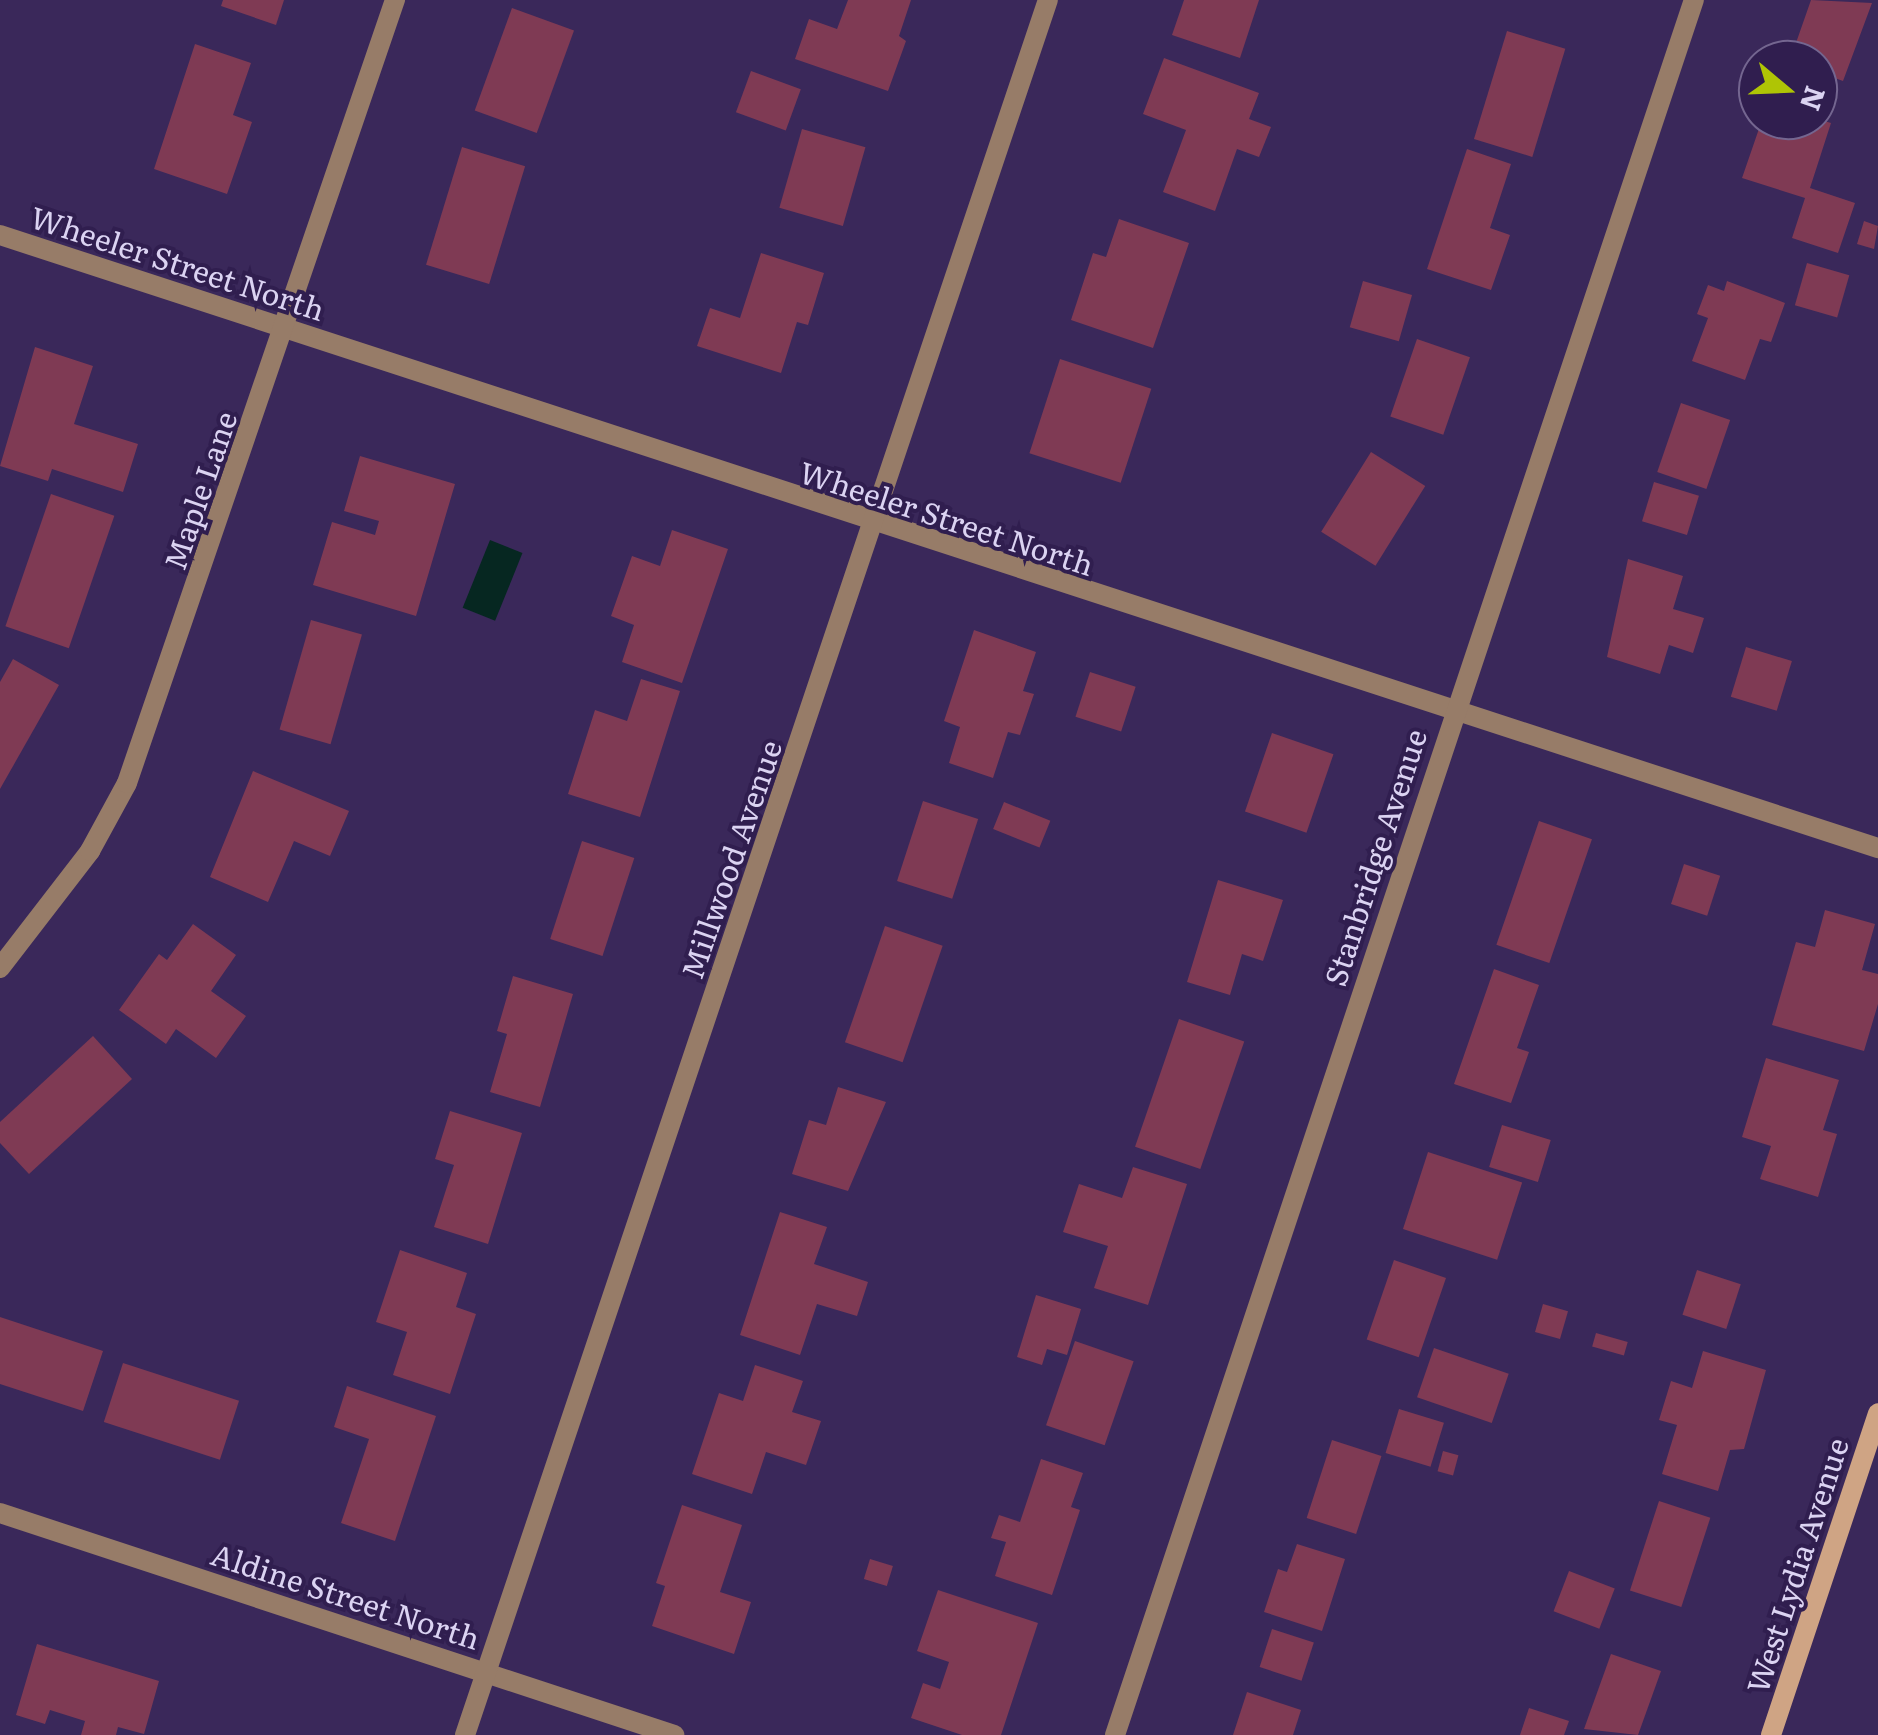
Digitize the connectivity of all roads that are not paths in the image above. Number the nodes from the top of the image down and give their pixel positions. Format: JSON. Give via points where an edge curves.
{"nodes":[{"id":1,"x":395,"y":0,"type":"edge"},
{"id":2,"x":1048,"y":0,"type":"edge"},
{"id":3,"x":1694,"y":0,"type":"edge"},
{"id":4,"x":0,"y":235,"type":"edge"},
{"id":5,"x":285,"y":328,"type":"junction"},
{"id":6,"x":875,"y":526,"type":"junction"},
{"id":7,"x":1454,"y":714,"type":"junction"},
{"id":8,"x":1878,"y":848,"type":"edge"},
{"id":9,"x":0,"y":968,"type":"edge"},
{"id":10,"x":1878,"y":1413,"type":"edge"},
{"id":11,"x":1872,"y":1453,"type":"edge"},
{"id":12,"x":0,"y":1513,"type":"edge"},
{"id":13,"x":486,"y":1673,"type":"junction"},
{"id":14,"x":465,"y":1735,"type":"edge"},
{"id":15,"x":674,"y":1735,"type":"edge"},
{"id":16,"x":1114,"y":1735,"type":"edge"},
{"id":17,"x":1770,"y":1735,"type":"edge"}],
"edges":[{"from":1,"to":5,"type":"street","name":"Maple Lane"},
{"from":2,"to":6,"type":"street","name":"Millwood Avenue"},
{"from":3,"to":7,"type":"street","name":"Stanbridge Avenue"},
{"from":4,"to":5,"type":"street","name":"Wheeler Street North"},
{"from":5,"to":6,"type":"street","name":"Wheeler Street North"},
{"from":5,"to":9,"type":"street","name":"Maple Lane","via":[[127,783],[90,851]]},
{"from":6,"to":7,"type":"street","name":"Wheeler Street North"},
{"from":6,"to":13,"type":"street","name":"Millwood Avenue"},
{"from":7,"to":8,"type":"street","name":"Wheeler Street North"},
{"from":7,"to":16,"type":"street","name":"Stanbridge Avenue"},
{"from":10,"to":11,"type":"street","name":"West Lydia Avenue"},
{"from":11,"to":17,"type":"street","name":"West Lydia Avenue"},
{"from":12,"to":13,"type":"street","name":"Aldine Street North"},
{"from":13,"to":14,"type":"street","name":"Millwood Avenue"},
{"from":13,"to":15,"type":"street","name":"Aldine Street North"}]}
